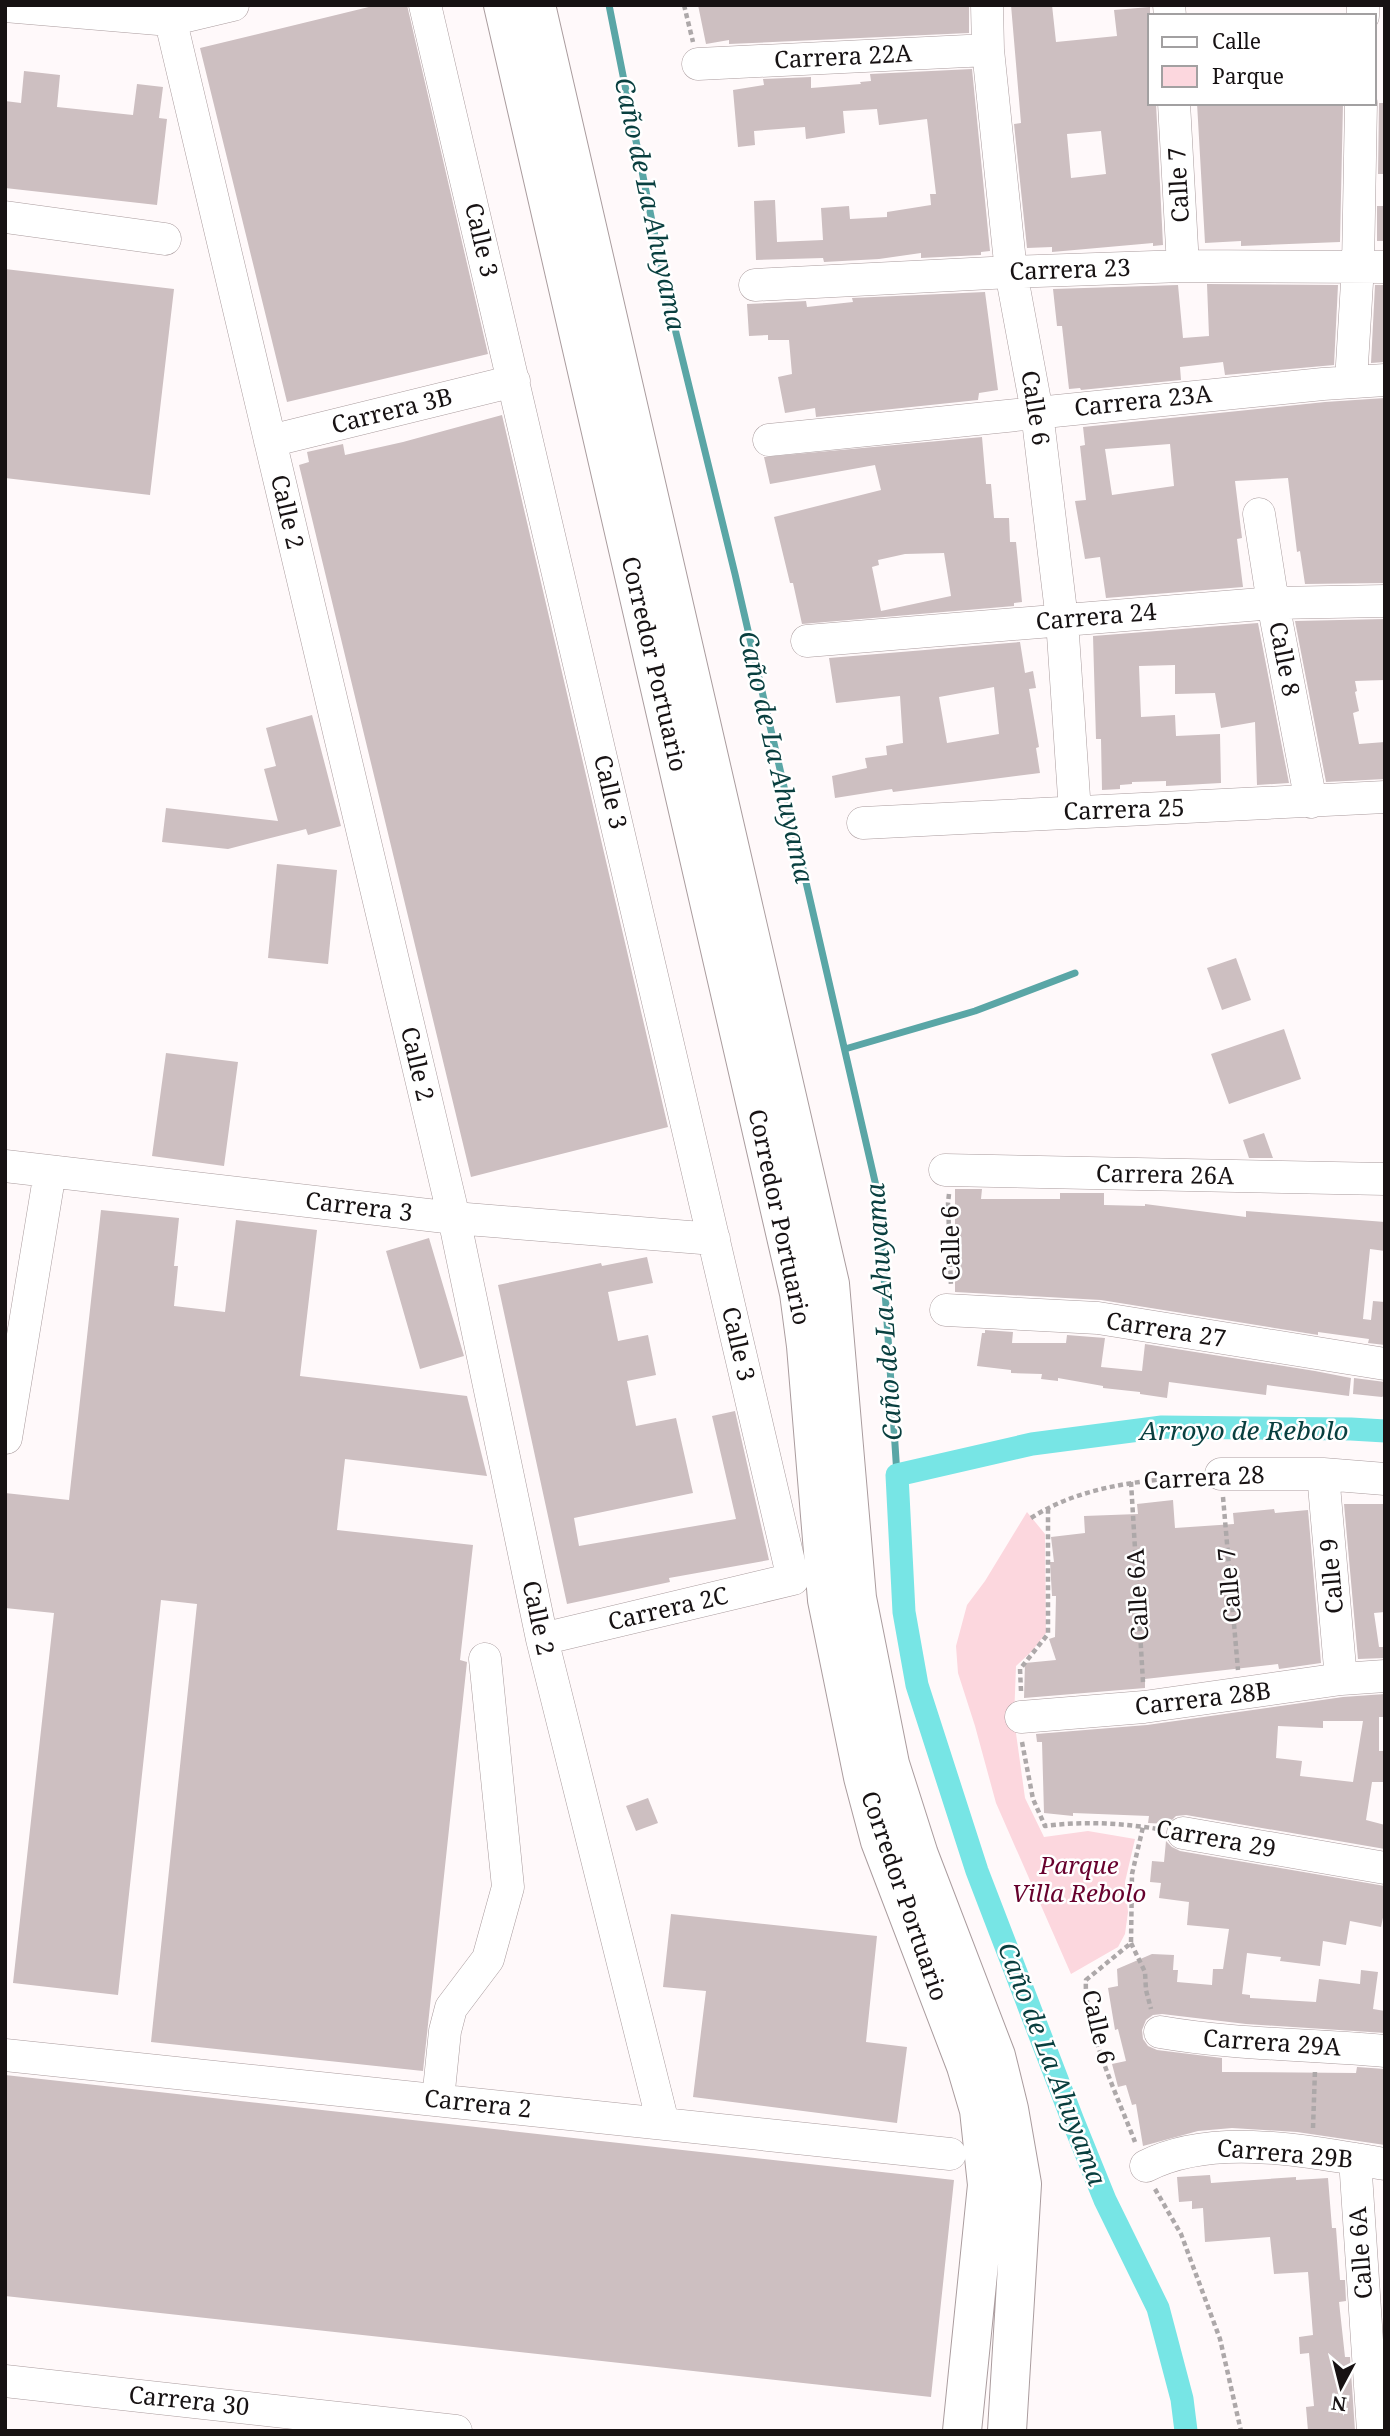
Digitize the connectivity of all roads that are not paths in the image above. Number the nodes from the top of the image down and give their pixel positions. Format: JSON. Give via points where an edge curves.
{"nodes":[{"id":1,"x":233,"y":5,"type":"edge"},
{"id":2,"x":425,"y":5,"type":"edge"},
{"id":3,"x":503,"y":5,"type":"edge"},
{"id":4,"x":536,"y":5,"type":"edge"},
{"id":5,"x":987,"y":5,"type":"edge"},
{"id":6,"x":5,"y":6,"type":"edge"},
{"id":7,"x":168,"y":13,"type":"edge"},
{"id":8,"x":988,"y":50,"type":"junction"},
{"id":9,"x":698,"y":64,"type":"road end"},
{"id":10,"x":1174,"y":105,"type":"edge"},
{"id":11,"x":1361,"y":105,"type":"edge"},
{"id":12,"x":5,"y":217,"type":"edge"},
{"id":13,"x":165,"y":239,"type":"dead end"},
{"id":14,"x":1183,"y":267,"type":"junction"},
{"id":15,"x":1371,"y":267,"type":"edge"},
{"id":16,"x":1011,"y":272,"type":"junction"},
{"id":17,"x":755,"y":285,"type":"dead end"},
{"id":18,"x":1385,"y":380,"type":"edge"},
{"id":19,"x":514,"y":381,"type":"junction"},
{"id":20,"x":1351,"y":381,"type":"junction"},
{"id":21,"x":1037,"y":412,"type":"junction"},
{"id":22,"x":769,"y":440,"type":"dead end"},
{"id":23,"x":270,"y":441,"type":"junction"},
{"id":24,"x":1259,"y":514,"type":"dead end"},
{"id":25,"x":1385,"y":601,"type":"edge"},
{"id":26,"x":1273,"y":603,"type":"junction"},
{"id":27,"x":1062,"y":620,"type":"junction"},
{"id":28,"x":807,"y":641,"type":"dead end"},
{"id":29,"x":1311,"y":802,"type":"junction"},
{"id":30,"x":1383,"y":802,"type":"edge"},
{"id":31,"x":1075,"y":812,"type":"junction"},
{"id":32,"x":863,"y":822,"type":"dead end"},
{"id":33,"x":5,"y":1166,"type":"edge"},
{"id":34,"x":50,"y":1171,"type":"junction"},
{"id":35,"x":949,"y":1171,"type":"road end"},
{"id":36,"x":1385,"y":1179,"type":"edge"},
{"id":37,"x":454,"y":1218,"type":"junction"},
{"id":38,"x":714,"y":1239,"type":"junction"},
{"id":39,"x":955,"y":1311,"type":"road end"},
{"id":40,"x":1385,"y":1364,"type":"edge"},
{"id":41,"x":6,"y":1438,"type":"edge"},
{"id":42,"x":1221,"y":1474,"type":"road end"},
{"id":43,"x":1323,"y":1474,"type":"junction"},
{"id":44,"x":1385,"y":1479,"type":"edge"},
{"id":45,"x":825,"y":1583,"type":"junction"},
{"id":46,"x":542,"y":1639,"type":"junction"},
{"id":47,"x":485,"y":1659,"type":"dead end"},
{"id":48,"x":1385,"y":1676,"type":"edge"},
{"id":49,"x":1341,"y":1679,"type":"junction"},
{"id":50,"x":1021,"y":1717,"type":"road end"},
{"id":51,"x":1183,"y":1833,"type":"road end"},
{"id":52,"x":1385,"y":1868,"type":"edge"},
{"id":53,"x":1160,"y":2032,"type":"road end"},
{"id":54,"x":1385,"y":2052,"type":"edge"},
{"id":55,"x":5,"y":2055,"type":"edge"},
{"id":56,"x":438,"y":2100,"type":"junction"},
{"id":57,"x":663,"y":2123,"type":"junction"},
{"id":58,"x":950,"y":2154,"type":"dead end"},
{"id":59,"x":1370,"y":2162,"type":"edge"},
{"id":60,"x":1146,"y":2166,"type":"road end"},
{"id":61,"x":1377,"y":2372,"type":"edge"},
{"id":62,"x":5,"y":2381,"type":"edge"},
{"id":63,"x":456,"y":2431,"type":"edge"},
{"id":64,"x":962,"y":2431,"type":"edge"},
{"id":65,"x":1007,"y":2431,"type":"edge"},
{"id":66,"x":1373,"y":2431,"type":"edge"}],
"edges":[{"from":1,"to":7,"type":"street"},
{"from":2,"to":19,"type":"street","name":"Calle 3"},
{"from":3,"to":45,"type":"main road","name":"Corredor Portuario","via":[[799,1293]]},
{"from":4,"to":45,"type":"main road","name":"Corredor Portuario","via":[[830,1284]]},
{"from":5,"to":8,"type":"street","name":"Calle 6"},
{"from":6,"to":7,"type":"street"},
{"from":7,"to":23,"type":"street","name":"Calle 2"},
{"from":8,"to":9,"type":"street","name":"Carrera 22A"},
{"from":8,"to":16,"type":"street","name":"Calle 6"},
{"from":10,"to":14,"type":"street","name":"Calle 7"},
{"from":11,"to":15,"type":"street"},
{"from":12,"to":13,"type":"street"},
{"from":14,"to":15,"type":"street","name":"Carrera 23"},
{"from":14,"to":16,"type":"street","name":"Carrera 23"},
{"from":15,"to":20,"type":"street"},
{"from":16,"to":17,"type":"street","name":"Carrera 23"},
{"from":16,"to":21,"type":"street","name":"Calle 6"},
{"from":18,"to":20,"type":"street","name":"Carrera 23A"},
{"from":19,"to":23,"type":"street","name":"Carrera 3B"},
{"from":19,"to":38,"type":"street","name":"Calle 3"},
{"from":20,"to":21,"type":"street","name":"Carrera 23A"},
{"from":21,"to":22,"type":"street","name":"Carrera 23A"},
{"from":21,"to":27,"type":"street","name":"Calle 6"},
{"from":23,"to":37,"type":"street","name":"Calle 2"},
{"from":24,"to":26,"type":"street","name":"Calle 8"},
{"from":25,"to":26,"type":"street","name":"Carrera 24"},
{"from":26,"to":27,"type":"street","name":"Carrera 24"},
{"from":26,"to":29,"type":"street","name":"Calle 8"},
{"from":27,"to":28,"type":"street","name":"Carrera 24"},
{"from":27,"to":31,"type":"street","name":"Calle 6"},
{"from":29,"to":30,"type":"street","name":"Carrera 25"},
{"from":29,"to":31,"type":"street","name":"Carrera 25"},
{"from":31,"to":32,"type":"street","name":"Carrera 25"},
{"from":33,"to":34,"type":"street","name":"Carrera 3"},
{"from":34,"to":37,"type":"street","name":"Carrera 3"},
{"from":34,"to":41,"type":"street"},
{"from":35,"to":36,"type":"street","name":"Carrera 26A"},
{"from":37,"to":38,"type":"street","name":"Carrera 3"},
{"from":37,"to":46,"type":"street","name":"Calle 2"},
{"from":38,"to":45,"type":"street","name":"Calle 3"},
{"from":39,"to":40,"type":"street","name":"Carrera 27","via":[[1098,1318]]},
{"from":42,"to":43,"type":"street","name":"Carrera 28"},
{"from":43,"to":44,"type":"street","name":"Carrera 28"},
{"from":43,"to":49,"type":"street","name":"Calle 9"},
{"from":45,"to":46,"type":"street","name":"Carrera 2C"},
{"from":45,"to":64,"type":"main road","name":"Corredor Portuario","via":[[880,1841],[979,2110],[987,2185]]},
{"from":45,"to":65,"type":"main road","name":"Corredor Portuario","via":[[919,1855],[996,2056],[1017,2146],[1022,2183]]},
{"from":46,"to":57,"type":"street","name":"Calle 2"},
{"from":47,"to":56,"type":"street","via":[[508,1887],[488,1959],[451,2008]]},
{"from":48,"to":49,"type":"street","name":"Carrera 28B"},
{"from":49,"to":50,"type":"street","name":"Carrera 28B","via":[[1144,1707]]},
{"from":51,"to":52,"type":"street","name":"Carrera 29"},
{"from":53,"to":54,"type":"street","name":"Carrera 29A"},
{"from":55,"to":56,"type":"street","name":"Carrera 2"},
{"from":56,"to":57,"type":"street","name":"Carrera 2"},
{"from":57,"to":58,"type":"street","name":"Carrera 2"},
{"from":59,"to":60,"type":"street","name":"Carrera 29B","via":[[1312,2151],[1208,2147],[1163,2157]]},
{"from":59,"to":61,"type":"street","name":"Calle 6A"},
{"from":61,"to":66,"type":"street","name":"Calle 6A"},
{"from":62,"to":63,"type":"street","name":"Carrera 30"}]}
